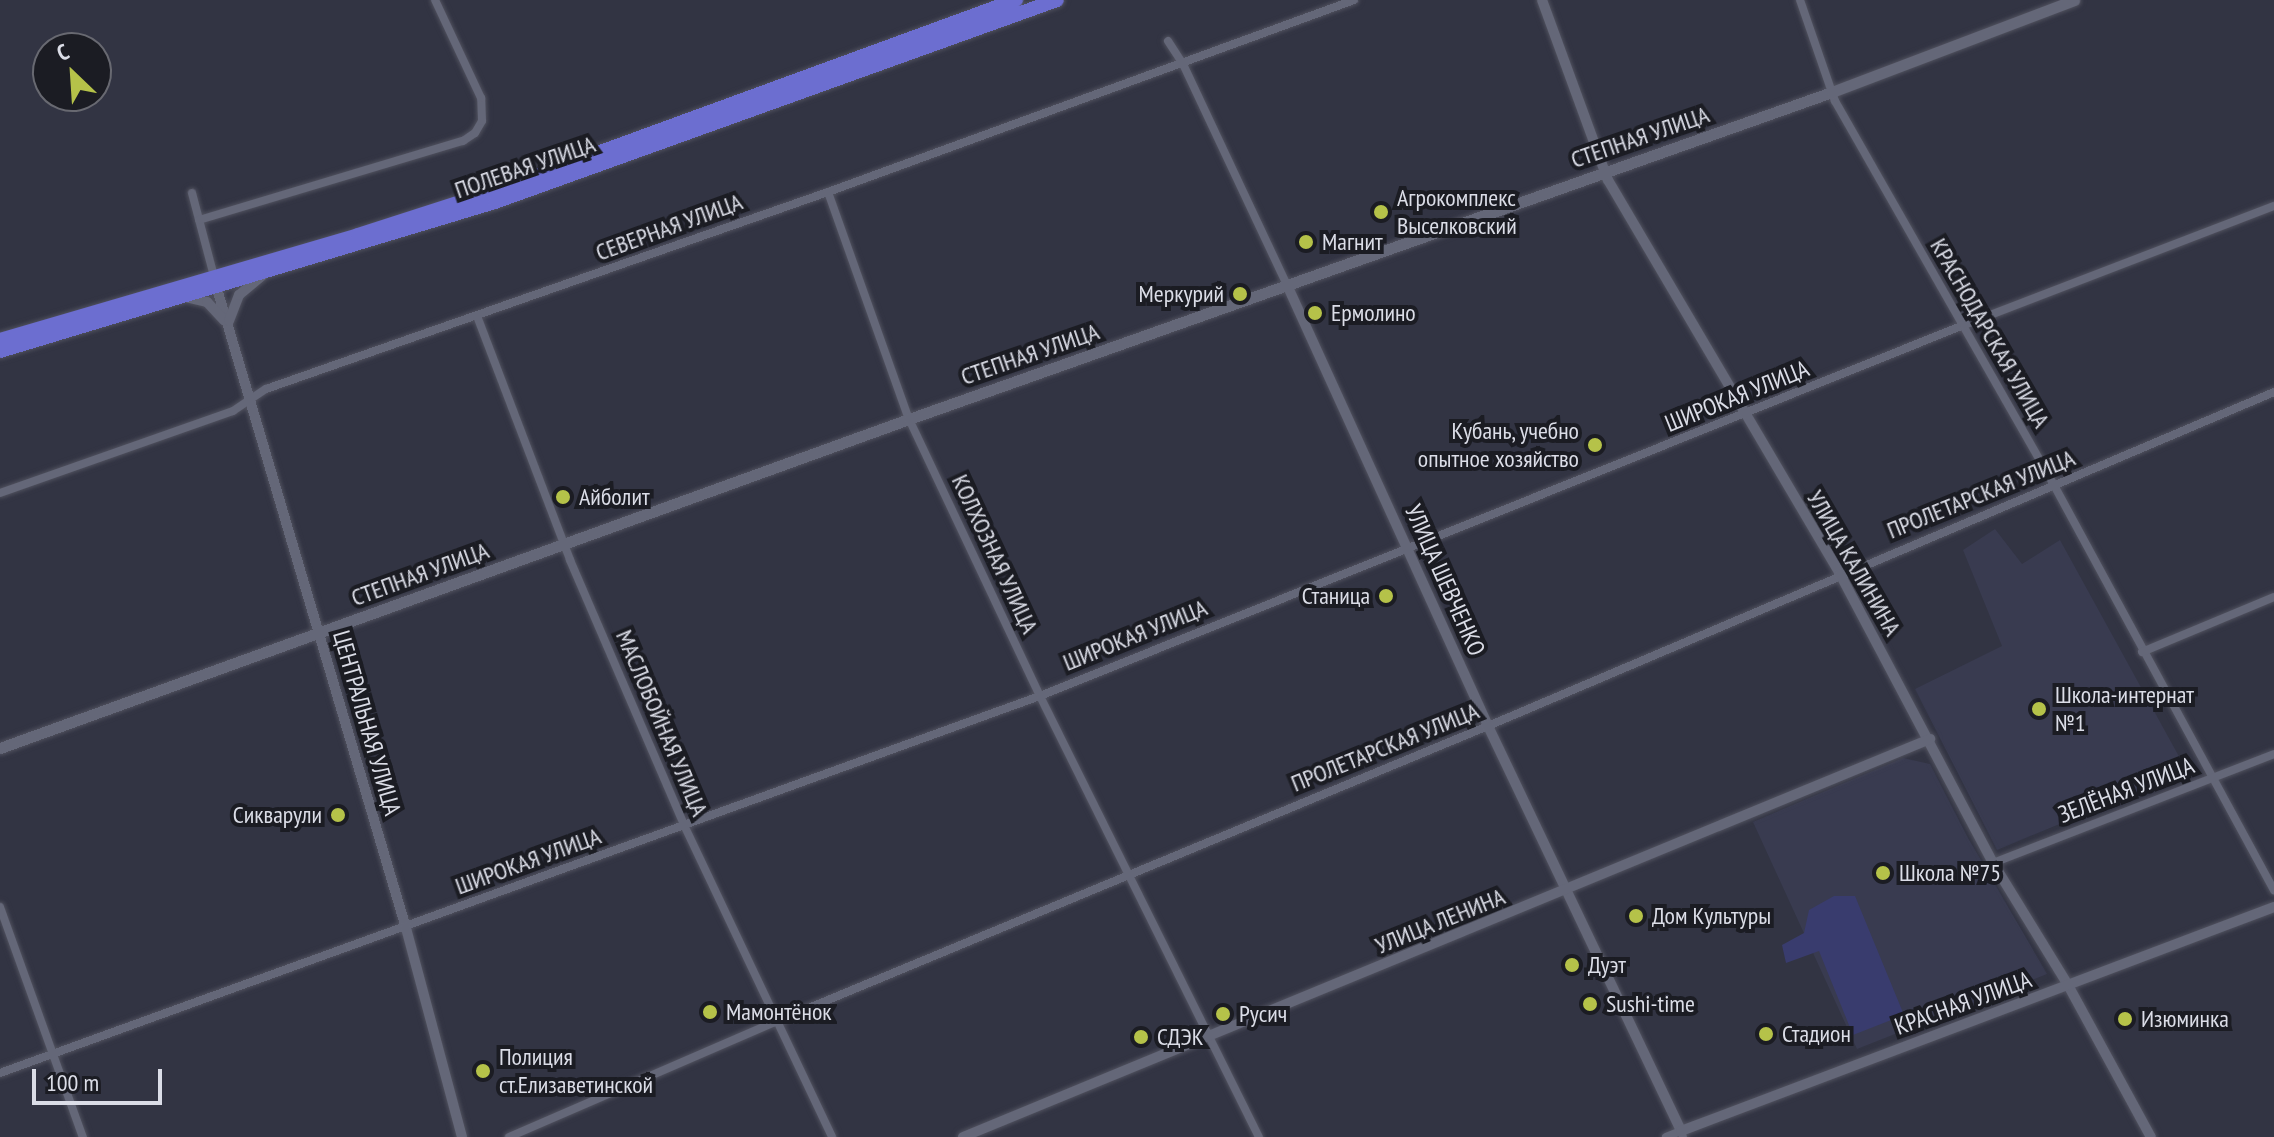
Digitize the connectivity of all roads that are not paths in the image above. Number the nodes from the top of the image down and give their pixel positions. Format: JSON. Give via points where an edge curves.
{"nodes":[{"id":1,"x":435,"y":0,"type":"edge"},
{"id":2,"x":1016,"y":0,"type":"edge"},
{"id":3,"x":1057,"y":0,"type":"edge"},
{"id":4,"x":1354,"y":0,"type":"edge"},
{"id":5,"x":1542,"y":0,"type":"edge"},
{"id":6,"x":1800,"y":0,"type":"edge"},
{"id":7,"x":2074,"y":0,"type":"edge"},
{"id":8,"x":1168,"y":41,"type":"dead end"},
{"id":9,"x":1183,"y":64,"type":"junction"},
{"id":10,"x":1832,"y":92,"type":"junction"},
{"id":11,"x":1604,"y":172,"type":"junction"},
{"id":12,"x":828,"y":192,"type":"junction"},
{"id":13,"x":192,"y":193,"type":"dead end"},
{"id":14,"x":2274,"y":206,"type":"edge"},
{"id":15,"x":199,"y":220,"type":"junction"},
{"id":16,"x":266,"y":272,"type":"junction"},
{"id":17,"x":215,"y":281,"type":"junction"},
{"id":18,"x":1288,"y":287,"type":"junction"},
{"id":19,"x":183,"y":297,"type":"junction"},
{"id":20,"x":477,"y":316,"type":"junction"},
{"id":21,"x":1964,"y":325,"type":"junction"},
{"id":22,"x":229,"y":327,"type":"junction"},
{"id":23,"x":0,"y":340,"type":"edge"},
{"id":24,"x":0,"y":351,"type":"edge"},
{"id":25,"x":2274,"y":392,"type":"edge"},
{"id":26,"x":249,"y":399,"type":"junction"},
{"id":27,"x":1745,"y":415,"type":"junction"},
{"id":28,"x":909,"y":419,"type":"junction"},
{"id":29,"x":2055,"y":487,"type":"junction"},
{"id":30,"x":0,"y":493,"type":"edge"},
{"id":31,"x":565,"y":544,"type":"junction"},
{"id":32,"x":1411,"y":550,"type":"junction"},
{"id":33,"x":1840,"y":574,"type":"junction"},
{"id":34,"x":2274,"y":597,"type":"edge"},
{"id":35,"x":320,"y":633,"type":"junction"},
{"id":36,"x":2142,"y":652,"type":"junction"},
{"id":37,"x":1040,"y":696,"type":"junction"},
{"id":38,"x":1488,"y":726,"type":"junction"},
{"id":39,"x":1930,"y":739,"type":"junction"},
{"id":40,"x":0,"y":748,"type":"edge"},
{"id":41,"x":2274,"y":754,"type":"edge"},
{"id":42,"x":2210,"y":779,"type":"junction"},
{"id":43,"x":684,"y":825,"type":"junction"},
{"id":44,"x":1993,"y":863,"type":"junction"},
{"id":45,"x":1128,"y":874,"type":"junction"},
{"id":46,"x":1568,"y":890,"type":"junction"},
{"id":47,"x":2274,"y":890,"type":"edge"},
{"id":48,"x":0,"y":907,"type":"edge"},
{"id":49,"x":2274,"y":907,"type":"edge"},
{"id":50,"x":406,"y":928,"type":"junction"},
{"id":51,"x":2068,"y":985,"type":"junction"},
{"id":52,"x":775,"y":1022,"type":"junction"},
{"id":53,"x":1209,"y":1037,"type":"junction"},
{"id":54,"x":52,"y":1053,"type":"junction"},
{"id":55,"x":0,"y":1073,"type":"edge"},
{"id":56,"x":1682,"y":1134,"type":"edge"},
{"id":57,"x":83,"y":1137,"type":"edge"},
{"id":58,"x":462,"y":1137,"type":"edge"},
{"id":59,"x":509,"y":1137,"type":"edge"},
{"id":60,"x":832,"y":1137,"type":"edge"},
{"id":61,"x":963,"y":1137,"type":"edge"},
{"id":62,"x":1259,"y":1137,"type":"edge"},
{"id":63,"x":1666,"y":1137,"type":"edge"},
{"id":64,"x":2151,"y":1137,"type":"edge"}],
"edges":[{"from":1,"to":15,"type":"street","via":[[481,98],[482,121],[475,133],[463,141]]},
{"from":2,"to":17,"type":"highway","name":"ПОЛЕВАЯ УЛИЦА","via":[[491,192]]},
{"from":3,"to":16,"type":"highway","name":"ПОЛЕВАЯ УЛИЦА","via":[[495,202]]},
{"from":4,"to":9,"type":"street","name":"СЕВЕРНАЯ УЛИЦА"},
{"from":5,"to":11,"type":"street","name":"УЛИЦА КАЛИНИНА"},
{"from":6,"to":10,"type":"street","name":"КРАСНОДАРСКАЯ УЛИЦА"},
{"from":7,"to":10,"type":"main road","name":"СТЕПНАЯ УЛИЦА"},
{"from":8,"to":9,"type":"street","name":"УЛИЦА ШЕВЧЕНКО"},
{"from":9,"to":12,"type":"street","name":"СЕВЕРНАЯ УЛИЦА"},
{"from":9,"to":18,"type":"street","name":"УЛИЦА ШЕВЧЕНКО"},
{"from":10,"to":11,"type":"main road","name":"СТЕПНАЯ УЛИЦА"},
{"from":10,"to":21,"type":"street","name":"КРАСНОДАРСКАЯ УЛИЦА"},
{"from":11,"to":18,"type":"main road","name":"СТЕПНАЯ УЛИЦА"},
{"from":11,"to":27,"type":"street","name":"УЛИЦА КАЛИНИНА"},
{"from":12,"to":20,"type":"street","name":"СЕВЕРНАЯ УЛИЦА"},
{"from":12,"to":28,"type":"street","name":"КОЛХОЗНАЯ УЛИЦА"},
{"from":13,"to":15,"type":"street"},
{"from":14,"to":21,"type":"street","name":"ШИРОКАЯ УЛИЦА"},
{"from":15,"to":17,"type":"street"},
{"from":16,"to":17,"type":"highway","name":"ПОЛЕВАЯ УЛИЦА"},
{"from":16,"to":22,"type":"street","via":[[239,295]]},
{"from":17,"to":19,"type":"highway","name":"ПОЛЕВАЯ УЛИЦА"},
{"from":17,"to":22,"type":"street","name":"ЦЕНТРАЛЬНАЯ УЛИЦА"},
{"from":17,"to":23,"type":"highway","name":"ПОЛЕВАЯ УЛИЦА"},
{"from":18,"to":28,"type":"main road","name":"СТЕПНАЯ УЛИЦА"},
{"from":18,"to":32,"type":"street","name":"УЛИЦА ШЕВЧЕНКО"},
{"from":19,"to":22,"type":"street","via":[[207,302]]},
{"from":19,"to":24,"type":"highway","name":"ПОЛЕВАЯ УЛИЦА"},
{"from":20,"to":26,"type":"street","name":"СЕВЕРНАЯ УЛИЦА"},
{"from":20,"to":31,"type":"street","name":"МАСЛОБОЙНАЯ УЛИЦА"},
{"from":21,"to":27,"type":"street","name":"ШИРОКАЯ УЛИЦА"},
{"from":21,"to":29,"type":"street","name":"КРАСНОДАРСКАЯ УЛИЦА"},
{"from":22,"to":26,"type":"street","name":"ЦЕНТРАЛЬНАЯ УЛИЦА"},
{"from":25,"to":29,"type":"street","name":"ПРОЛЕТАРСКАЯ УЛИЦА"},
{"from":26,"to":30,"type":"street","name":"СЕВЕРНАЯ УЛИЦА","via":[[233,411]]},
{"from":26,"to":35,"type":"street","name":"ЦЕНТРАЛЬНАЯ УЛИЦА"},
{"from":27,"to":32,"type":"street","name":"ШИРОКАЯ УЛИЦА"},
{"from":27,"to":33,"type":"street","name":"УЛИЦА КАЛИНИНА"},
{"from":28,"to":31,"type":"main road","name":"СТЕПНАЯ УЛИЦА"},
{"from":28,"to":37,"type":"street","name":"КОЛХОЗНАЯ УЛИЦА"},
{"from":29,"to":33,"type":"street","name":"ПРОЛЕТАРСКАЯ УЛИЦА"},
{"from":29,"to":36,"type":"street","name":"КРАСНОДАРСКАЯ УЛИЦА"},
{"from":31,"to":35,"type":"main road","name":"СТЕПНАЯ УЛИЦА"},
{"from":31,"to":43,"type":"street","name":"МАСЛОБОЙНАЯ УЛИЦА"},
{"from":32,"to":37,"type":"street","name":"ШИРОКАЯ УЛИЦА"},
{"from":32,"to":38,"type":"street","name":"УЛИЦА ШЕВЧЕНКО"},
{"from":33,"to":38,"type":"street","name":"ПРОЛЕТАРСКАЯ УЛИЦА"},
{"from":33,"to":39,"type":"street","name":"УЛИЦА КАЛИНИНА"},
{"from":34,"to":36,"type":"street"},
{"from":35,"to":40,"type":"main road","name":"СТЕПНАЯ УЛИЦА"},
{"from":35,"to":50,"type":"street","name":"ЦЕНТРАЛЬНАЯ УЛИЦА"},
{"from":36,"to":42,"type":"street","name":"КРАСНОДАРСКАЯ УЛИЦА"},
{"from":37,"to":43,"type":"street","name":"ШИРОКАЯ УЛИЦА"},
{"from":37,"to":45,"type":"street","name":"КОЛХОЗНАЯ УЛИЦА"},
{"from":38,"to":45,"type":"street","name":"ПРОЛЕТАРСКАЯ УЛИЦА"},
{"from":38,"to":46,"type":"street","name":"УЛИЦА ШЕВЧЕНКО"},
{"from":39,"to":44,"type":"street","name":"УЛИЦА КАЛИНИНА"},
{"from":39,"to":46,"type":"street","name":"УЛИЦА ЛЕНИНА"},
{"from":41,"to":42,"type":"street","name":"ЗЕЛЁНАЯ УЛИЦА"},
{"from":42,"to":44,"type":"street","name":"ЗЕЛЁНАЯ УЛИЦА"},
{"from":42,"to":47,"type":"street","name":"КРАСНОДАРСКАЯ УЛИЦА"},
{"from":43,"to":50,"type":"street","name":"ШИРОКАЯ УЛИЦА"},
{"from":43,"to":52,"type":"street","name":"МАСЛОБОЙНАЯ УЛИЦА"},
{"from":44,"to":51,"type":"street","name":"УЛИЦА КАЛИНИНА"},
{"from":45,"to":52,"type":"street","name":"ПРОЛЕТАРСКАЯ УЛИЦА"},
{"from":45,"to":53,"type":"street","name":"КОЛХОЗНАЯ УЛИЦА"},
{"from":46,"to":53,"type":"street","name":"УЛИЦА ЛЕНИНА"},
{"from":46,"to":56,"type":"street","name":"УЛИЦА ШЕВЧЕНКО"},
{"from":48,"to":54,"type":"street"},
{"from":49,"to":51,"type":"street","name":"КРАСНАЯ УЛИЦА"},
{"from":50,"to":54,"type":"street","name":"ШИРОКАЯ УЛИЦА"},
{"from":50,"to":58,"type":"street","name":"ЦЕНТРАЛЬНАЯ УЛИЦА"},
{"from":51,"to":56,"type":"street","name":"КРАСНАЯ УЛИЦА"},
{"from":51,"to":64,"type":"street","name":"УЛИЦА КАЛИНИНА"},
{"from":52,"to":59,"type":"street","name":"ПРОЛЕТАРСКАЯ УЛИЦА"},
{"from":52,"to":60,"type":"street","name":"МАСЛОБОЙНАЯ УЛИЦА"},
{"from":53,"to":61,"type":"street","name":"УЛИЦА ЛЕНИНА"},
{"from":53,"to":62,"type":"street","name":"КОЛХОЗНАЯ УЛИЦА"},
{"from":54,"to":55,"type":"street","name":"ШИРОКАЯ УЛИЦА"},
{"from":54,"to":57,"type":"street"},
{"from":56,"to":63,"type":"street","name":"КРАСНАЯ УЛИЦА"}]}
